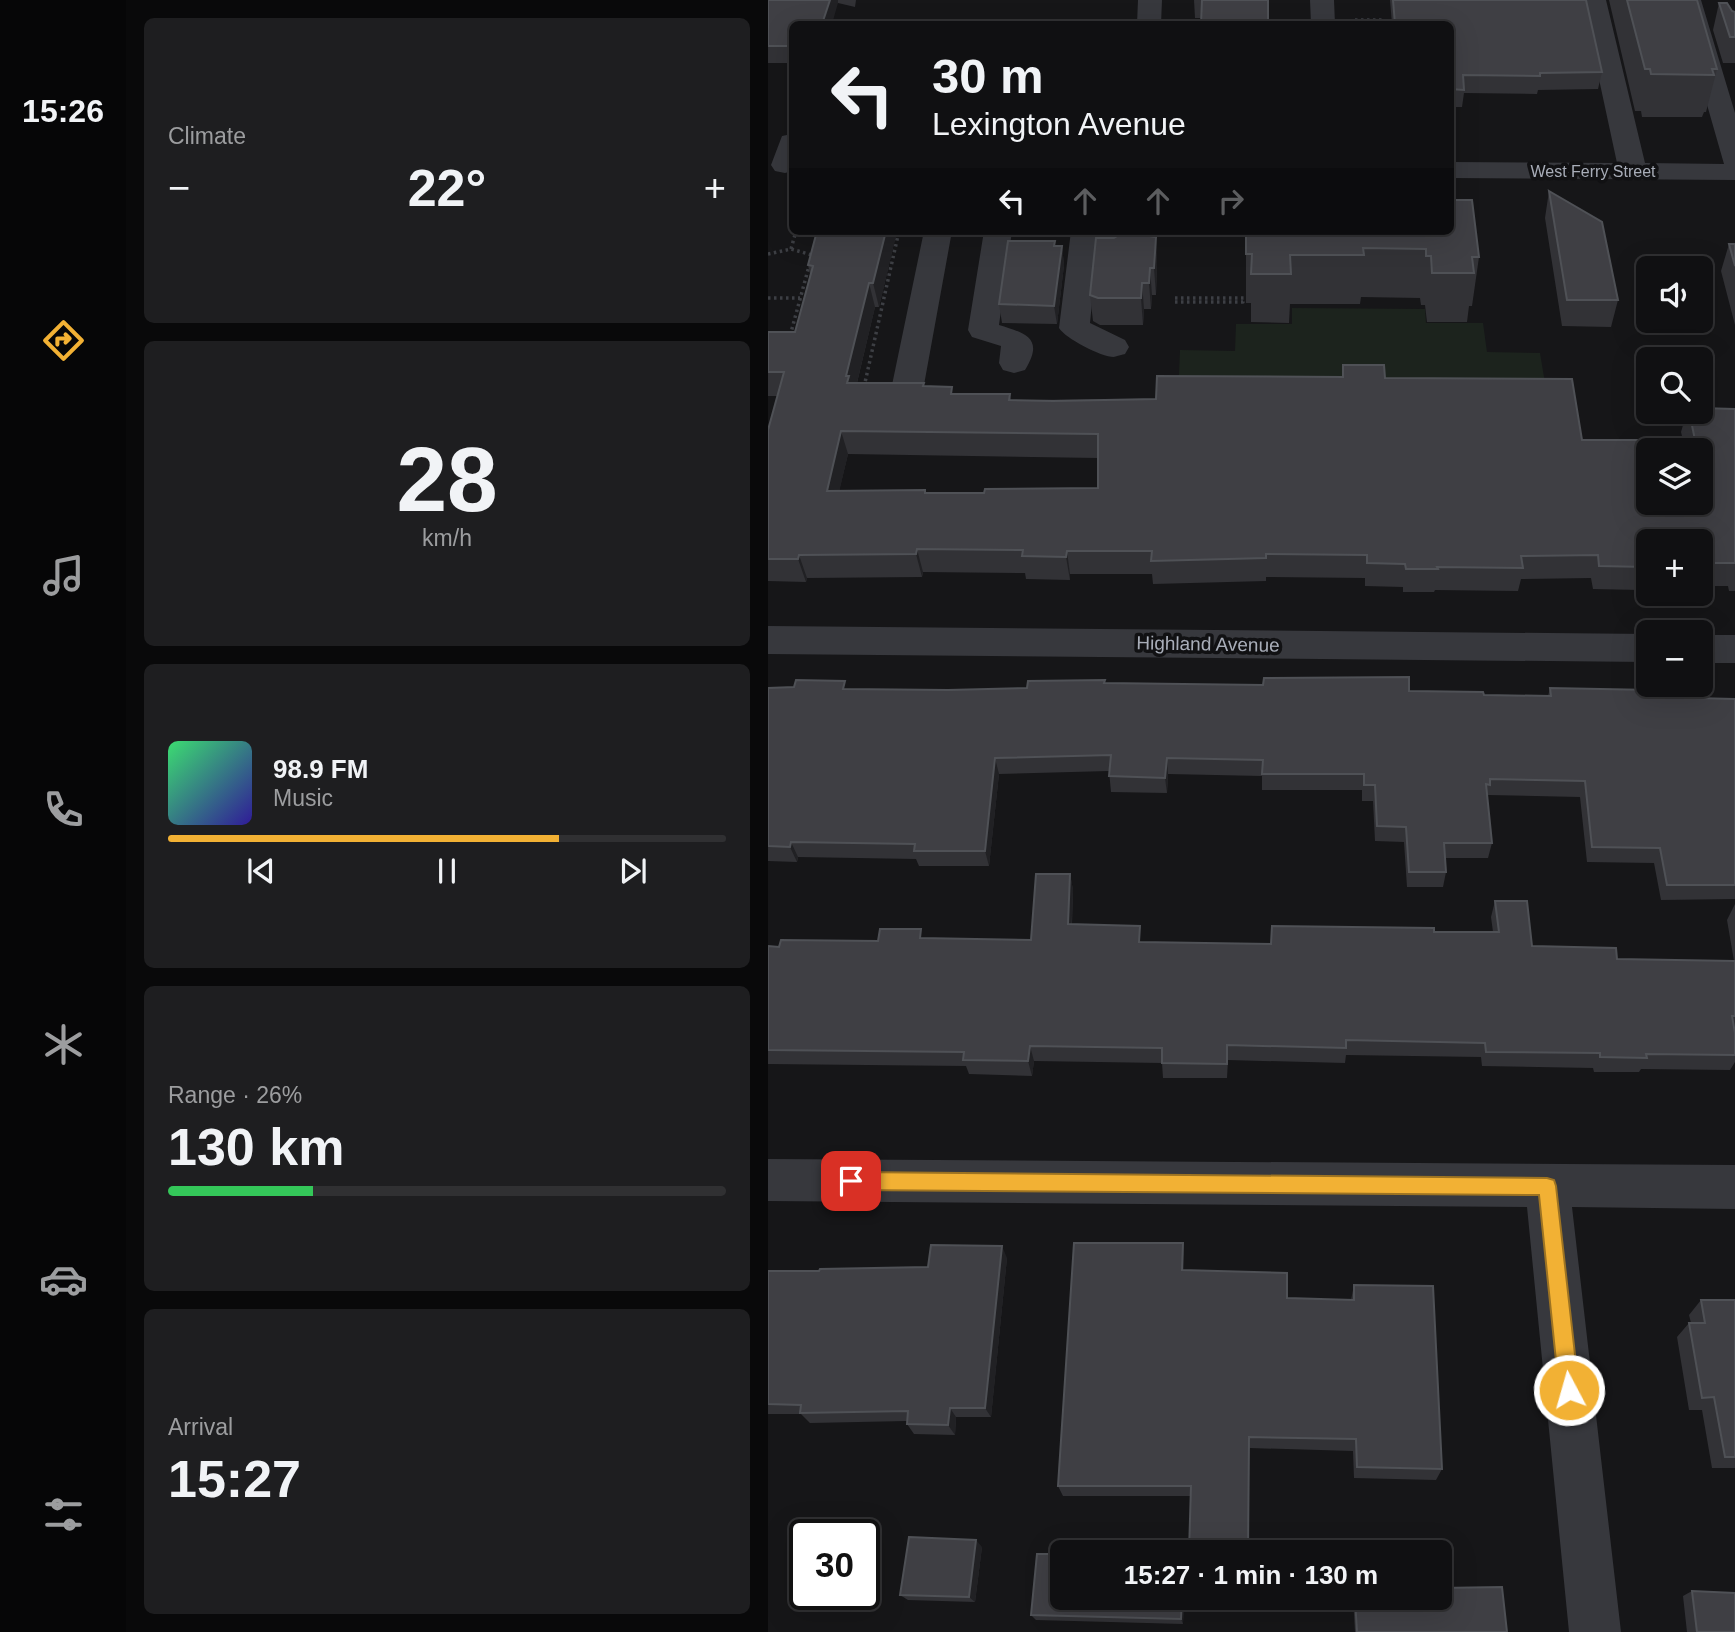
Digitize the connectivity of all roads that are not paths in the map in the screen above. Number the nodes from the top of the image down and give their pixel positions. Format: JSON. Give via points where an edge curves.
{"nodes":[{"id":1,"x":1150,"y":0,"type":"edge"},
{"id":2,"x":1322,"y":0,"type":"edge"},
{"id":3,"x":1594,"y":0,"type":"edge"},
{"id":4,"x":1688,"y":0,"type":"edge"},
{"id":5,"x":1148,"y":21,"type":"edge"},
{"id":6,"x":1334,"y":21,"type":"edge"},
{"id":7,"x":1735,"y":160,"type":"edge"},
{"id":8,"x":1454,"y":170,"type":"edge"},
{"id":9,"x":1633,"y":172,"type":"junction"},
{"id":10,"x":1735,"y":172,"type":"edge"},
{"id":11,"x":937,"y":235,"type":"edge"},
{"id":12,"x":997,"y":235,"type":"edge"},
{"id":13,"x":1085,"y":235,"type":"edge"},
{"id":14,"x":1114,"y":347,"type":"dead end"},
{"id":15,"x":1014,"y":363,"type":"dead end"},
{"id":16,"x":908,"y":385,"type":"edge"},
{"id":17,"x":768,"y":640,"type":"edge"},
{"id":18,"x":1636,"y":648,"type":"edge"},
{"id":19,"x":1713,"y":649,"type":"edge"},
{"id":20,"x":1735,"y":649,"type":"edge"},
{"id":21,"x":768,"y":1180,"type":"edge"},
{"id":22,"x":1547,"y":1186,"type":"junction"},
{"id":23,"x":1735,"y":1186,"type":"edge"},
{"id":24,"x":1595,"y":1632,"type":"edge"}],
"edges":[{"from":1,"to":5,"type":"street"},
{"from":2,"to":6,"type":"street"},
{"from":3,"to":9,"type":"street"},
{"from":4,"to":7,"type":"street"},
{"from":8,"to":9,"type":"street","name":"West Ferry Street"},
{"from":9,"to":10,"type":"street","name":"West Ferry Street"},
{"from":11,"to":16,"type":"street"},
{"from":12,"to":15,"type":"street","via":[[983,330],[1017,341]]},
{"from":13,"to":14,"type":"street","via":[[1074,328]]},
{"from":17,"to":18,"type":"street","name":"Highland Avenue"},
{"from":19,"to":20,"type":"street"},
{"from":21,"to":22,"type":"street"},
{"from":22,"to":23,"type":"street"},
{"from":22,"to":24,"type":"street"}]}
